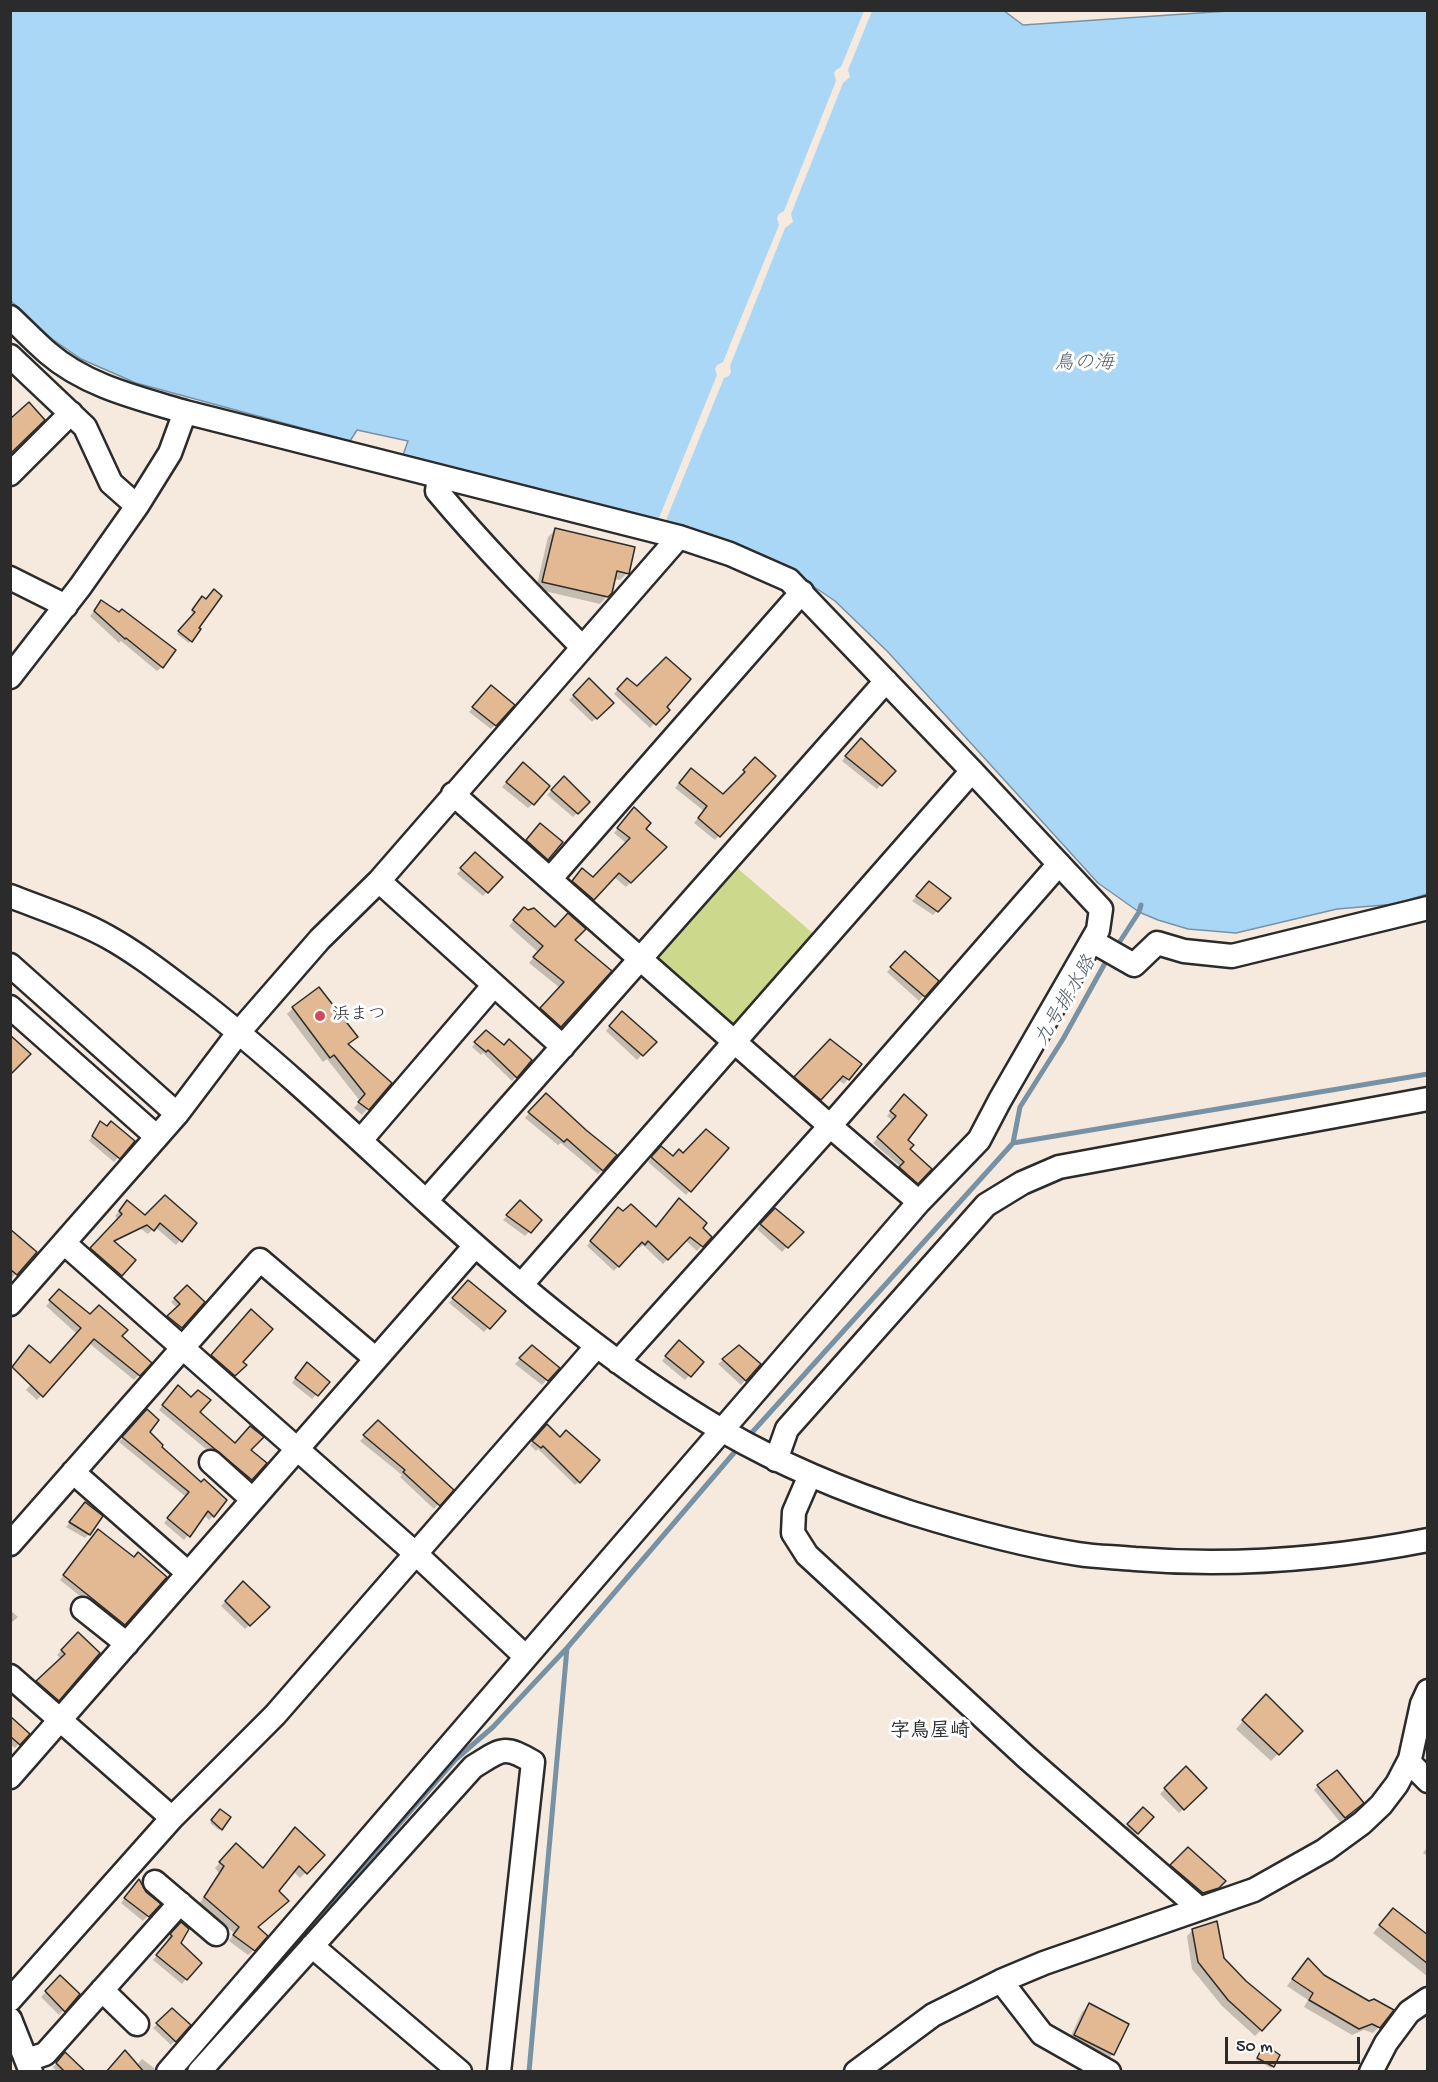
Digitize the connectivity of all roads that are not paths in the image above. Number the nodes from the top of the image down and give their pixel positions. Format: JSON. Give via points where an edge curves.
{"nodes":[{"id":1,"x":10,"y":317,"type":"edge"},
{"id":2,"x":15,"y":369,"type":"edge"},
{"id":3,"x":185,"y":412,"type":"junction"},
{"id":4,"x":71,"y":413,"type":"junction"},
{"id":5,"x":10,"y":474,"type":"edge"},
{"id":6,"x":439,"y":477,"type":"junction"},
{"id":7,"x":137,"y":506,"type":"junction"},
{"id":8,"x":679,"y":537,"type":"junction"},
{"id":9,"x":10,"y":578,"type":"edge"},
{"id":10,"x":802,"y":592,"type":"junction"},
{"id":11,"x":66,"y":606,"type":"junction"},
{"id":12,"x":582,"y":647,"type":"junction"},
{"id":13,"x":10,"y":677,"type":"edge"},
{"id":14,"x":886,"y":681,"type":"junction"},
{"id":15,"x":972,"y":771,"type":"junction"},
{"id":16,"x":453,"y":794,"type":"junction"},
{"id":17,"x":1059,"y":864,"type":"junction"},
{"id":18,"x":551,"y":878,"type":"junction"},
{"id":19,"x":379,"y":881,"type":"junction"},
{"id":20,"x":10,"y":897,"type":"edge"},
{"id":21,"x":1428,"y":908,"type":"edge"},
{"id":22,"x":1096,"y":943,"type":"junction"},
{"id":23,"x":641,"y":958,"type":"junction"},
{"id":24,"x":10,"y":965,"type":"edge"},
{"id":25,"x":494,"y":985,"type":"junction"},
{"id":26,"x":10,"y":1007,"type":"edge"},
{"id":27,"x":239,"y":1032,"type":"junction"},
{"id":28,"x":736,"y":1042,"type":"junction"},
{"id":29,"x":562,"y":1047,"type":"junction"},
{"id":30,"x":1428,"y":1099,"type":"edge"},
{"id":31,"x":177,"y":1114,"type":"junction"},
{"id":32,"x":830,"y":1126,"type":"junction"},
{"id":33,"x":157,"y":1137,"type":"junction"},
{"id":34,"x":361,"y":1140,"type":"junction"},
{"id":35,"x":426,"y":1201,"type":"junction"},
{"id":36,"x":919,"y":1202,"type":"junction"},
{"id":37,"x":64,"y":1243,"type":"junction"},
{"id":38,"x":475,"y":1246,"type":"junction"},
{"id":39,"x":522,"y":1284,"type":"junction"},
{"id":40,"x":10,"y":1304,"type":"edge"},
{"id":41,"x":182,"y":1347,"type":"junction"},
{"id":42,"x":596,"y":1347,"type":"junction"},
{"id":43,"x":376,"y":1359,"type":"junction"},
{"id":44,"x":618,"y":1362,"type":"junction"},
{"id":45,"x":728,"y":1434,"type":"junction"},
{"id":46,"x":297,"y":1448,"type":"junction"},
{"id":47,"x":769,"y":1456,"type":"junction"},
{"id":48,"x":211,"y":1462,"type":"dead end"},
{"id":49,"x":73,"y":1472,"type":"junction"},
{"id":50,"x":810,"y":1475,"type":"junction"},
{"id":51,"x":252,"y":1499,"type":"junction"},
{"id":52,"x":1428,"y":1540,"type":"edge"},
{"id":53,"x":10,"y":1544,"type":"edge"},
{"id":54,"x":416,"y":1554,"type":"junction"},
{"id":55,"x":188,"y":1573,"type":"junction"},
{"id":56,"x":83,"y":1609,"type":"dead end"},
{"id":57,"x":126,"y":1644,"type":"junction"},
{"id":58,"x":526,"y":1657,"type":"junction"},
{"id":59,"x":10,"y":1676,"type":"edge"},
{"id":60,"x":1428,"y":1691,"type":"edge"},
{"id":61,"x":60,"y":1720,"type":"junction"},
{"id":62,"x":1409,"y":1762,"type":"junction"},
{"id":63,"x":10,"y":1777,"type":"edge"},
{"id":64,"x":1428,"y":1781,"type":"edge"},
{"id":65,"x":172,"y":1818,"type":"junction"},
{"id":66,"x":155,"y":1881,"type":"dead end"},
{"id":67,"x":180,"y":1903,"type":"junction"},
{"id":68,"x":1199,"y":1908,"type":"junction"},
{"id":69,"x":216,"y":1934,"type":"dead end"},
{"id":70,"x":312,"y":1946,"type":"junction"},
{"id":71,"x":1001,"y":1980,"type":"junction"},
{"id":72,"x":102,"y":1990,"type":"junction"},
{"id":73,"x":1428,"y":1999,"type":"edge"},
{"id":74,"x":10,"y":2000,"type":"edge"},
{"id":75,"x":10,"y":2019,"type":"edge"},
{"id":76,"x":137,"y":2024,"type":"dead end"},
{"id":77,"x":29,"y":2066,"type":"edge"},
{"id":78,"x":168,"y":2072,"type":"edge"},
{"id":79,"x":199,"y":2072,"type":"edge"},
{"id":80,"x":460,"y":2072,"type":"edge"},
{"id":81,"x":500,"y":2072,"type":"edge"},
{"id":82,"x":856,"y":2072,"type":"edge"},
{"id":83,"x":1109,"y":2072,"type":"edge"},
{"id":84,"x":1371,"y":2072,"type":"edge"}],
"edges":[{"from":1,"to":3,"type":"street","via":[[49,355],[88,379]]},
{"from":2,"to":4,"type":"street"},
{"from":3,"to":6,"type":"street"},
{"from":3,"to":7,"type":"street","via":[[170,453]]},
{"from":4,"to":5,"type":"street"},
{"from":4,"to":7,"type":"street","via":[[85,427],[111,483]]},
{"from":6,"to":8,"type":"street"},
{"from":6,"to":12,"type":"street","via":[[437,491],[462,521]]},
{"from":7,"to":11,"type":"street"},
{"from":8,"to":10,"type":"street","via":[[789,580]]},
{"from":8,"to":12,"type":"street"},
{"from":9,"to":11,"type":"street"},
{"from":10,"to":14,"type":"street"},
{"from":10,"to":18,"type":"street"},
{"from":11,"to":13,"type":"street"},
{"from":12,"to":16,"type":"street"},
{"from":14,"to":15,"type":"street"},
{"from":14,"to":23,"type":"street"},
{"from":15,"to":17,"type":"street"},
{"from":15,"to":28,"type":"street"},
{"from":16,"to":18,"type":"street"},
{"from":16,"to":19,"type":"street"},
{"from":17,"to":22,"type":"street","via":[[1101,909]]},
{"from":17,"to":32,"type":"street"},
{"from":18,"to":23,"type":"street"},
{"from":19,"to":25,"type":"street"},
{"from":19,"to":27,"type":"street","via":[[320,939]]},
{"from":20,"to":27,"type":"street","via":[[62,916],[124,946]]},
{"from":21,"to":22,"type":"street","via":[[1232,956],[1184,951],[1157,943],[1134,965]]},
{"from":22,"to":36,"type":"street","via":[[1000,1100],[980,1140]]},
{"from":23,"to":28,"type":"street"},
{"from":23,"to":29,"type":"street"},
{"from":24,"to":31,"type":"street"},
{"from":25,"to":29,"type":"street"},
{"from":25,"to":34,"type":"street"},
{"from":26,"to":33,"type":"street"},
{"from":27,"to":31,"type":"street"},
{"from":27,"to":34,"type":"street"},
{"from":28,"to":32,"type":"street"},
{"from":28,"to":39,"type":"street"},
{"from":29,"to":35,"type":"street"},
{"from":30,"to":47,"type":"street","via":[[1059,1167],[1022,1183],[986,1204],[788,1429]]},
{"from":31,"to":33,"type":"street"},
{"from":32,"to":36,"type":"street"},
{"from":32,"to":44,"type":"street"},
{"from":33,"to":37,"type":"street"},
{"from":34,"to":35,"type":"street"},
{"from":35,"to":38,"type":"street"},
{"from":36,"to":45,"type":"street"},
{"from":37,"to":40,"type":"street"},
{"from":37,"to":41,"type":"street"},
{"from":38,"to":39,"type":"street"},
{"from":38,"to":43,"type":"street"},
{"from":39,"to":42,"type":"street"},
{"from":41,"to":43,"type":"street","via":[[260,1260]]},
{"from":41,"to":46,"type":"street"},
{"from":41,"to":49,"type":"street"},
{"from":42,"to":44,"type":"street"},
{"from":42,"to":54,"type":"street"},
{"from":43,"to":46,"type":"street"},
{"from":44,"to":45,"type":"street"},
{"from":45,"to":47,"type":"street"},
{"from":45,"to":58,"type":"street"},
{"from":46,"to":51,"type":"street"},
{"from":46,"to":54,"type":"street"},
{"from":47,"to":50,"type":"street"},
{"from":48,"to":51,"type":"street"},
{"from":49,"to":53,"type":"street"},
{"from":49,"to":55,"type":"street"},
{"from":50,"to":52,"type":"street","via":[[871,1500],[979,1534],[1081,1555],[1242,1562],[1317,1557]]},
{"from":50,"to":68,"type":"street","via":[[794,1512],[793,1533],[807,1555],[1026,1757]]},
{"from":51,"to":55,"type":"street"},
{"from":54,"to":58,"type":"street"},
{"from":54,"to":65,"type":"street","via":[[275,1715]]},
{"from":55,"to":57,"type":"street"},
{"from":56,"to":57,"type":"street"},
{"from":57,"to":61,"type":"street"},
{"from":58,"to":78,"type":"street"},
{"from":59,"to":61,"type":"street"},
{"from":60,"to":62,"type":"street"},
{"from":61,"to":63,"type":"street"},
{"from":61,"to":65,"type":"street"},
{"from":62,"to":64,"type":"street"},
{"from":62,"to":68,"type":"street","via":[[1381,1806],[1325,1850],[1254,1890]]},
{"from":65,"to":74,"type":"street"},
{"from":66,"to":67,"type":"street"},
{"from":67,"to":69,"type":"street"},
{"from":67,"to":72,"type":"street"},
{"from":68,"to":71,"type":"street"},
{"from":70,"to":79,"type":"street"},
{"from":70,"to":80,"type":"street"},
{"from":70,"to":81,"type":"street","via":[[473,1767],[500,1751],[515,1751],[533,1761]]},
{"from":71,"to":82,"type":"street","via":[[933,2015]]},
{"from":71,"to":83,"type":"street","via":[[1042,2034]]},
{"from":72,"to":76,"type":"street"},
{"from":72,"to":77,"type":"street","via":[[45,2054]]},
{"from":73,"to":84,"type":"street","via":[[1408,2013]]},
{"from":75,"to":77,"type":"street"}]}
